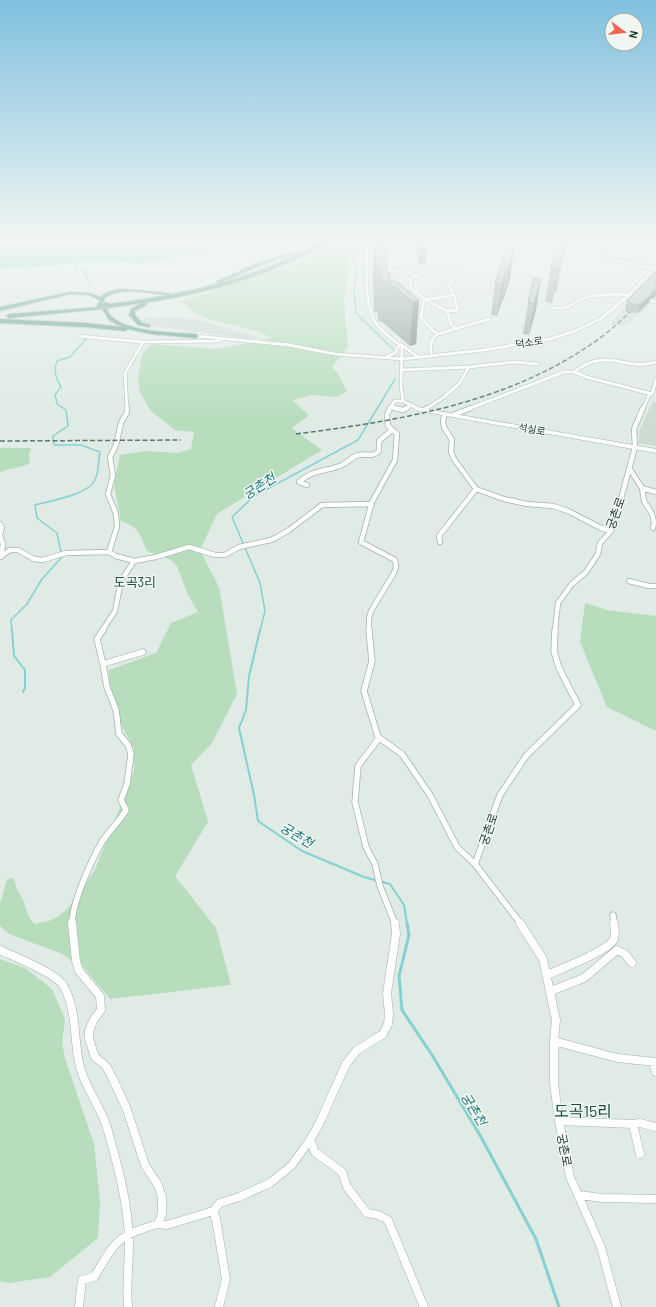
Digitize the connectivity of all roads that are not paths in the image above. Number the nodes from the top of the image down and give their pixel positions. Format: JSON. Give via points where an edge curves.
{"nodes":[{"id":1,"x":39,"y":300,"type":"edge"},
{"id":2,"x":101,"y":300,"type":"edge"},
{"id":3,"x":143,"y":300,"type":"edge"},
{"id":4,"x":157,"y":300,"type":"edge"},
{"id":5,"x":370,"y":300,"type":"edge"},
{"id":6,"x":426,"y":300,"type":"joint"},
{"id":7,"x":456,"y":300,"type":"edge"},
{"id":8,"x":580,"y":300,"type":"edge"},
{"id":9,"x":623,"y":300,"type":"edge"},
{"id":10,"x":552,"y":308,"type":"dead end"},
{"id":11,"x":0,"y":309,"type":"edge"},
{"id":12,"x":447,"y":311,"type":"junction"},
{"id":13,"x":0,"y":316,"type":"edge"},
{"id":14,"x":489,"y":319,"type":"dead end"},
{"id":15,"x":0,"y":321,"type":"edge"},
{"id":16,"x":457,"y":329,"type":"junction"},
{"id":17,"x":150,"y":332,"type":"junction"},
{"id":18,"x":438,"y":334,"type":"junction"},
{"id":19,"x":77,"y":336,"type":"dead end"},
{"id":20,"x":196,"y":336,"type":"junction"},
{"id":21,"x":222,"y":338,"type":"junction"},
{"id":22,"x":143,"y":342,"type":"junction"},
{"id":23,"x":400,"y":344,"type":"junction"},
{"id":24,"x":432,"y":355,"type":"junction"},
{"id":25,"x":418,"y":356,"type":"junction"},
{"id":26,"x":378,"y":357,"type":"junction"},
{"id":27,"x":403,"y":360,"type":"junction"},
{"id":28,"x":656,"y":362,"type":"edge"},
{"id":29,"x":538,"y":364,"type":"dead end"},
{"id":30,"x":469,"y":367,"type":"junction"},
{"id":31,"x":402,"y":370,"type":"junction"},
{"id":32,"x":574,"y":372,"type":"junction"},
{"id":33,"x":656,"y":380,"type":"edge"},
{"id":34,"x":401,"y":386,"type":"junction"},
{"id":35,"x":652,"y":394,"type":"junction"},
{"id":36,"x":403,"y":401,"type":"junction"},
{"id":37,"x":393,"y":403,"type":"junction"},
{"id":38,"x":409,"y":404,"type":"junction"},
{"id":39,"x":421,"y":409,"type":"junction"},
{"id":40,"x":403,"y":410,"type":"junction"},
{"id":41,"x":446,"y":414,"type":"junction"},
{"id":42,"x":453,"y":415,"type":"junction"},
{"id":43,"x":387,"y":418,"type":"junction"},
{"id":44,"x":392,"y":430,"type":"junction"},
{"id":45,"x":635,"y":447,"type":"junction"},
{"id":46,"x":656,"y":451,"type":"edge"},
{"id":47,"x":629,"y":468,"type":"junction"},
{"id":48,"x":307,"y":485,"type":"dead end"},
{"id":49,"x":642,"y":488,"type":"junction"},
{"id":50,"x":476,"y":489,"type":"junction"},
{"id":51,"x":656,"y":492,"type":"edge"},
{"id":52,"x":372,"y":504,"type":"junction"},
{"id":53,"x":0,"y":524,"type":"edge"},
{"id":54,"x":653,"y":528,"type":"dead end"},
{"id":55,"x":610,"y":531,"type":"junction"},
{"id":56,"x":0,"y":535,"type":"edge"},
{"id":57,"x":440,"y":542,"type":"dead end"},
{"id":58,"x":109,"y":552,"type":"junction"},
{"id":59,"x":1,"y":558,"type":"edge"},
{"id":60,"x":134,"y":561,"type":"junction"},
{"id":61,"x":629,"y":581,"type":"dead end"},
{"id":62,"x":656,"y":586,"type":"edge"},
{"id":63,"x":143,"y":652,"type":"dead end"},
{"id":64,"x":103,"y":664,"type":"junction"},
{"id":65,"x":379,"y":738,"type":"junction"},
{"id":66,"x":475,"y":864,"type":"junction"},
{"id":67,"x":613,"y":915,"type":"dead end"},
{"id":68,"x":0,"y":950,"type":"edge"},
{"id":69,"x":632,"y":963,"type":"dead end"},
{"id":70,"x":547,"y":975,"type":"junction"},
{"id":71,"x":551,"y":991,"type":"junction"},
{"id":72,"x":554,"y":1041,"type":"junction"},
{"id":73,"x":654,"y":1062,"type":"edge"},
{"id":74,"x":656,"y":1072,"type":"edge"},
{"id":75,"x":559,"y":1121,"type":"junction"},
{"id":76,"x":633,"y":1124,"type":"junction"},
{"id":77,"x":656,"y":1127,"type":"edge"},
{"id":78,"x":310,"y":1140,"type":"junction"},
{"id":79,"x":640,"y":1154,"type":"dead end"},
{"id":80,"x":579,"y":1195,"type":"junction"},
{"id":81,"x":656,"y":1200,"type":"edge"},
{"id":82,"x":213,"y":1211,"type":"junction"},
{"id":83,"x":158,"y":1224,"type":"junction"},
{"id":84,"x":129,"y":1233,"type":"junction"},
{"id":85,"x":80,"y":1307,"type":"edge"},
{"id":86,"x":128,"y":1307,"type":"edge"},
{"id":87,"x":219,"y":1307,"type":"edge"},
{"id":88,"x":424,"y":1307,"type":"edge"},
{"id":89,"x":617,"y":1307,"type":"edge"}],
"edges":[{"from":1,"to":11,"type":"main road"},
{"from":2,"to":17,"type":"main road","via":[[110,318]]},
{"from":3,"to":13,"type":"main road","bridge":true,"via":[[109,306]]},
{"from":4,"to":20,"type":"main road","via":[[133,310],[133,319],[140,324]]},
{"from":5,"to":23,"type":"street","via":[[371,313],[376,322]]},
{"from":6,"to":12,"type":"street"},
{"from":6,"to":18,"type":"street","via":[[421,317]]},
{"from":7,"to":12,"type":"street","via":[[458,310]]},
{"from":8,"to":10,"type":"street","via":[[565,308]]},
{"from":9,"to":24,"type":"street","name":"덕소로","via":[[602,318],[556,337],[484,350]]},
{"from":12,"to":16,"type":"street","via":[[451,325]]},
{"from":14,"to":16,"type":"street"},
{"from":15,"to":17,"type":"main road","via":[[85,325]]},
{"from":16,"to":18,"type":"street"},
{"from":17,"to":20,"type":"main road"},
{"from":18,"to":24,"type":"street","via":[[432,340]]},
{"from":19,"to":22,"type":"street"},
{"from":20,"to":21,"type":"street"},
{"from":21,"to":22,"type":"street","via":[[218,342]]},
{"from":21,"to":26,"type":"street","via":[[289,345],[334,354]]},
{"from":22,"to":58,"type":"street","via":[[125,373],[127,412],[120,423],[116,445],[110,457],[113,475],[108,494],[116,514],[117,527]]},
{"from":23,"to":25,"type":"street"},
{"from":23,"to":26,"type":"street","via":[[396,354]]},
{"from":23,"to":27,"type":"street"},
{"from":24,"to":25,"type":"street","name":"덕소로"},
{"from":25,"to":27,"type":"street","name":"덕소로"},
{"from":26,"to":27,"type":"street"},
{"from":27,"to":31,"type":"street"},
{"from":28,"to":32,"type":"street","via":[[646,364],[595,360],[583,364]]},
{"from":29,"to":30,"type":"street","via":[[525,361]]},
{"from":30,"to":31,"type":"street"},
{"from":30,"to":39,"type":"street","via":[[459,384],[444,397]]},
{"from":31,"to":34,"type":"street"},
{"from":32,"to":35,"type":"street"},
{"from":32,"to":42,"type":"street","via":[[551,376]]},
{"from":33,"to":35,"type":"street","name":"궁촌로"},
{"from":34,"to":36,"type":"street"},
{"from":34,"to":37,"type":"street"},
{"from":35,"to":45,"type":"street","name":"궁촌로","via":[[649,395],[634,429]]},
{"from":36,"to":37,"type":"street"},
{"from":36,"to":38,"type":"street","name":"석실로"},
{"from":37,"to":40,"type":"street","via":[[393,407]]},
{"from":37,"to":43,"type":"street"},
{"from":38,"to":39,"type":"street","name":"석실로"},
{"from":38,"to":40,"type":"street","via":[[409,407]]},
{"from":39,"to":40,"type":"street"},
{"from":39,"to":41,"type":"street","name":"석실로"},
{"from":40,"to":43,"type":"street","via":[[389,414]]},
{"from":41,"to":42,"type":"street","name":"석실로"},
{"from":41,"to":50,"type":"street","via":[[443,421],[452,440],[451,452]]},
{"from":42,"to":45,"type":"street","name":"석실로"},
{"from":43,"to":44,"type":"street","via":[[388,426]]},
{"from":44,"to":48,"type":"street","via":[[379,441],[377,454],[358,455],[339,466],[316,470],[299,482]]},
{"from":44,"to":52,"type":"street","via":[[397,434],[396,454]]},
{"from":45,"to":46,"type":"street","name":"석실로"},
{"from":45,"to":47,"type":"street","name":"궁촌로"},
{"from":47,"to":49,"type":"street"},
{"from":47,"to":55,"type":"street","name":"궁촌로"},
{"from":49,"to":51,"type":"street"},
{"from":49,"to":54,"type":"street","via":[[644,501],[652,514]]},
{"from":50,"to":55,"type":"street","via":[[504,499],[552,506]]},
{"from":50,"to":57,"type":"street","via":[[439,536]]},
{"from":52,"to":60,"type":"street","via":[[322,504],[278,537],[241,547],[220,556],[189,547]]},
{"from":52,"to":65,"type":"street","via":[[361,542],[395,560],[396,567],[369,618],[372,661],[364,691]]},
{"from":53,"to":56,"type":"street"},
{"from":55,"to":66,"type":"street","name":"궁촌로","via":[[600,543],[598,554],[586,572],[571,585],[558,604],[554,651],[559,668],[578,705],[526,756],[500,795]]},
{"from":56,"to":59,"type":"street","via":[[3,544]]},
{"from":58,"to":59,"type":"street","via":[[66,553],[43,560],[34,559],[18,550],[10,550]]},
{"from":58,"to":60,"type":"street"},
{"from":60,"to":64,"type":"street","via":[[121,581],[115,611],[97,639]]},
{"from":61,"to":62,"type":"street"},
{"from":63,"to":64,"type":"street"},
{"from":64,"to":83,"type":"street","via":[[107,687],[116,710],[119,734],[128,745],[131,754],[127,784],[121,800],[126,810],[102,842],[90,867],[74,906],[72,929],[79,971],[100,996],[101,1010],[89,1031],[95,1057],[106,1066],[113,1079],[127,1110],[145,1165],[158,1185],[162,1197],[162,1214]]},
{"from":65,"to":66,"type":"street","via":[[402,754],[430,795],[449,834]]},
{"from":65,"to":78,"type":"street","via":[[358,766],[355,802],[366,847],[375,864],[380,886],[395,922],[396,934],[387,993],[388,1024],[383,1034],[356,1051],[346,1064]]},
{"from":66,"to":70,"type":"street","name":"궁촌로","via":[[519,921],[543,959]]},
{"from":67,"to":70,"type":"street","via":[[614,938],[611,944]]},
{"from":68,"to":84,"type":"street","via":[[37,966],[62,984],[75,1022],[80,1067],[108,1129],[126,1208]]},
{"from":69,"to":71,"type":"street","via":[[625,954],[617,950],[584,978]]},
{"from":70,"to":71,"type":"street","name":"궁촌로"},
{"from":71,"to":72,"type":"street","name":"궁촌로","via":[[556,1020]]},
{"from":72,"to":73,"type":"street","via":[[608,1057]]},
{"from":72,"to":75,"type":"street","name":"궁촌로","via":[[554,1083]]},
{"from":73,"to":74,"type":"street"},
{"from":75,"to":76,"type":"street"},
{"from":75,"to":80,"type":"street","name":"궁촌로","via":[[570,1177]]},
{"from":76,"to":77,"type":"street"},
{"from":76,"to":79,"type":"street"},
{"from":78,"to":82,"type":"street","via":[[291,1166],[270,1183],[220,1203]]},
{"from":78,"to":88,"type":"street","via":[[315,1152],[342,1172],[347,1187],[367,1213],[388,1220]]},
{"from":80,"to":81,"type":"street"},
{"from":80,"to":89,"type":"street","name":"궁촌로","via":[[601,1247]]},
{"from":82,"to":83,"type":"street","via":[[167,1225]]},
{"from":82,"to":87,"type":"street","via":[[226,1279]]},
{"from":83,"to":84,"type":"street"},
{"from":84,"to":85,"type":"street","via":[[109,1250],[94,1277],[82,1280]]},
{"from":84,"to":86,"type":"street"}]}
